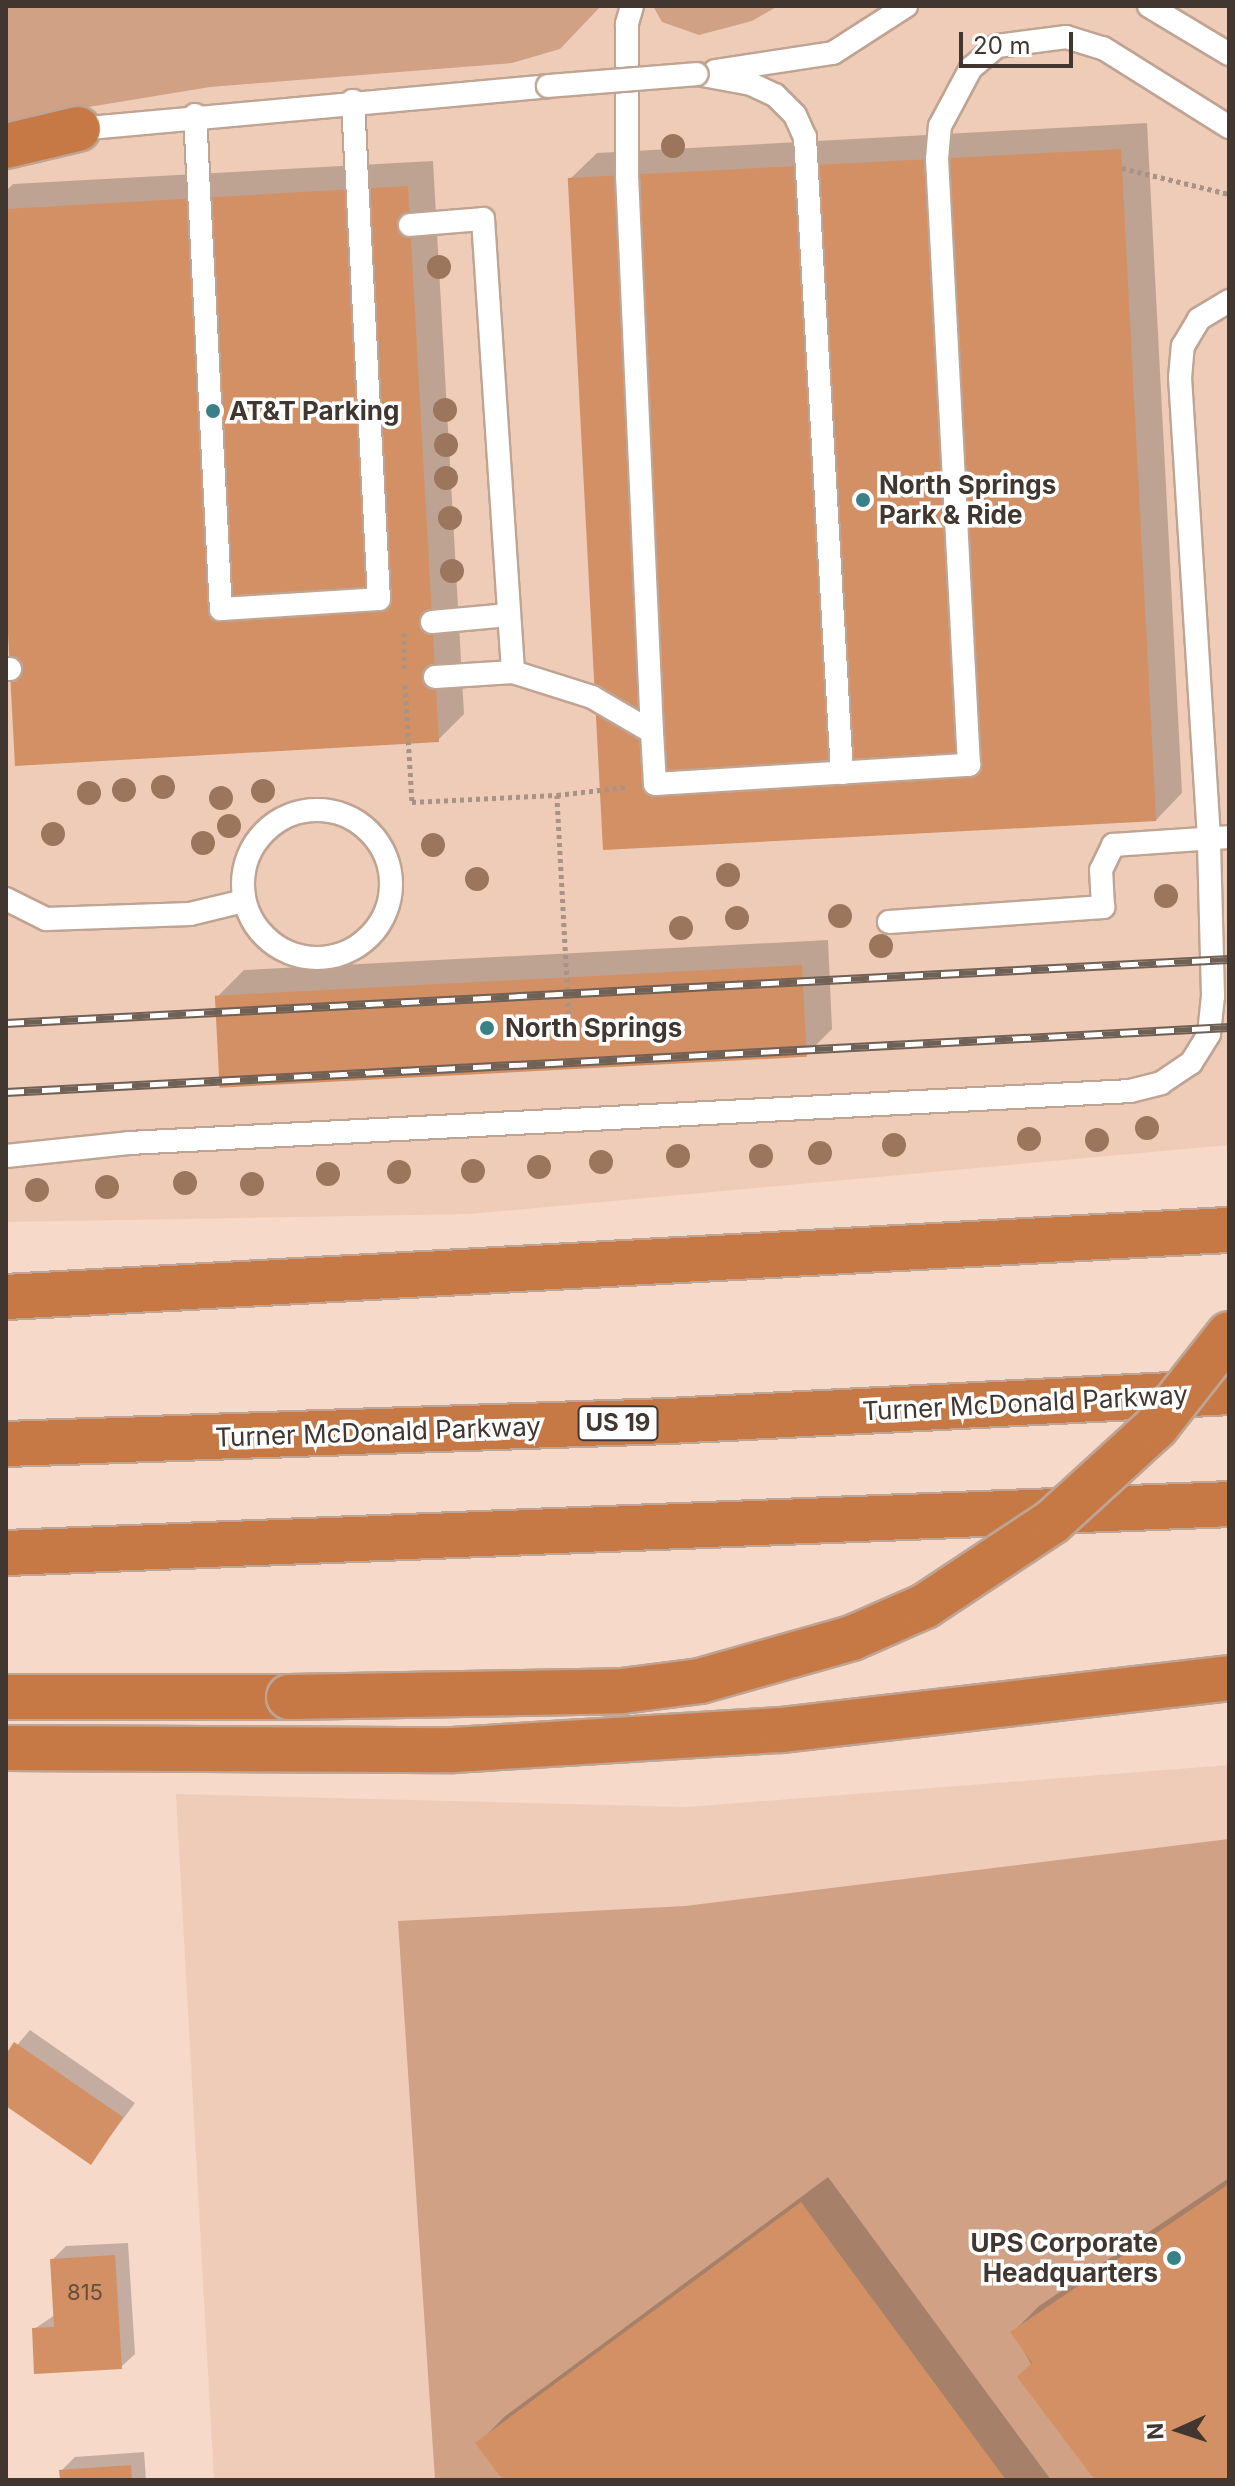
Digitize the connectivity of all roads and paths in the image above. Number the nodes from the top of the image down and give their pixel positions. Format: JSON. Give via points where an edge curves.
{"nodes":[{"id":1,"x":632,"y":6,"type":"edge"},
{"id":2,"x":892,"y":6,"type":"edge"},
{"id":3,"x":906,"y":6,"type":"edge"},
{"id":4,"x":1149,"y":6,"type":"edge"},
{"id":5,"x":863,"y":38,"type":"junction"},
{"id":6,"x":1229,"y":54,"type":"edge"},
{"id":7,"x":697,"y":74,"type":"junction"},
{"id":8,"x":353,"y":101,"type":"junction"},
{"id":9,"x":195,"y":115,"type":"junction"},
{"id":10,"x":1229,"y":127,"type":"edge"},
{"id":11,"x":78,"y":129,"type":"joint"},
{"id":12,"x":6,"y":146,"type":"edge"},
{"id":13,"x":1122,"y":168,"type":"dead end"},
{"id":14,"x":1229,"y":194,"type":"edge"},
{"id":15,"x":410,"y":225,"type":"dead end"},
{"id":16,"x":1229,"y":301,"type":"edge"},
{"id":17,"x":509,"y":615,"type":"junction"},
{"id":18,"x":432,"y":622,"type":"dead end"},
{"id":19,"x":403,"y":624,"type":"dead end"},
{"id":20,"x":513,"y":672,"type":"junction"},
{"id":21,"x":435,"y":677,"type":"dead end"},
{"id":22,"x":652,"y":732,"type":"junction"},
{"id":23,"x":842,"y":773,"type":"junction"},
{"id":24,"x":655,"y":784,"type":"junction"},
{"id":25,"x":557,"y":795,"type":"junction"},
{"id":26,"x":1219,"y":838,"type":"edge"},
{"id":27,"x":6,"y":899,"type":"edge"},
{"id":28,"x":244,"y":901,"type":"junction"},
{"id":29,"x":889,"y":922,"type":"dead end"},
{"id":30,"x":570,"y":1038,"type":"dead end"},
{"id":31,"x":6,"y":1156,"type":"edge"},
{"id":32,"x":1229,"y":1230,"type":"edge"},
{"id":33,"x":6,"y":1297,"type":"edge"},
{"id":34,"x":1229,"y":1334,"type":"edge"},
{"id":35,"x":1229,"y":1392,"type":"edge"},
{"id":36,"x":6,"y":1444,"type":"edge"},
{"id":37,"x":1229,"y":1504,"type":"edge"},
{"id":38,"x":6,"y":1553,"type":"edge"},
{"id":39,"x":1229,"y":1678,"type":"edge"},
{"id":40,"x":6,"y":1697,"type":"edge"},
{"id":41,"x":6,"y":1748,"type":"edge"}],
"edges":[{"from":1,"to":22,"type":"lane","via":[[627,24],[627,175]]},
{"from":2,"to":5,"type":"lane"},
{"from":3,"to":5,"type":"lane"},
{"from":4,"to":6,"type":"lane"},
{"from":5,"to":7,"type":"lane","via":[[833,53]]},
{"from":7,"to":8,"type":"lane","bridge":true},
{"from":7,"to":23,"type":"lane","via":[[751,84],[775,95],[795,115],[805,137]]},
{"from":8,"to":9,"type":"lane"},
{"from":8,"to":9,"type":"lane","via":[[379,599],[221,609]]},
{"from":9,"to":11,"type":"lane"},
{"from":10,"to":23,"type":"lane","via":[[1103,48],[1066,37],[997,46],[971,68],[940,126],[937,159],[969,765]]},
{"from":11,"to":12,"type":"highway"},
{"from":13,"to":14,"type":"path"},
{"from":15,"to":17,"type":"lane","via":[[483,219]]},
{"from":16,"to":26,"type":"lane","via":[[1199,319],[1183,346],[1180,378]]},
{"from":17,"to":18,"type":"lane"},
{"from":17,"to":20,"type":"lane"},
{"from":19,"to":25,"type":"path","via":[[412,802]]},
{"from":20,"to":21,"type":"lane"},
{"from":20,"to":22,"type":"lane","via":[[592,697]]},
{"from":22,"to":24,"type":"lane"},
{"from":23,"to":24,"type":"lane"},
{"from":24,"to":25,"type":"path"},
{"from":25,"to":30,"type":"path"},
{"from":26,"to":29,"type":"lane","via":[[1113,845],[1101,870],[1103,907]]},
{"from":26,"to":31,"type":"lane","via":[[1209,1034],[1191,1063],[1161,1083],[1130,1091],[129,1143]]},
{"from":27,"to":28,"type":"lane","via":[[46,919],[217,912]]},
{"from":28,"to":28,"type":"lane","via":[[255,926],[273,944],[295,956],[324,959],[349,952],[370,937],[385,916],[390,869],[380,844],[363,825],[340,813],[311,810],[286,816],[249,852]]},
{"from":32,"to":33,"type":"highway"},
{"from":34,"to":40,"type":"highway","bridge":true,"via":[[1193,1383],[1107,1476],[993,1566],[867,1632],[774,1663],[700,1681],[542,1696]]},
{"from":35,"to":36,"type":"highway","name":"Turner McDonald Parkway","number":"US 19","via":[[669,1421]]},
{"from":37,"to":38,"type":"highway"},
{"from":39,"to":41,"type":"highway","via":[[781,1730],[469,1749]]}]}
